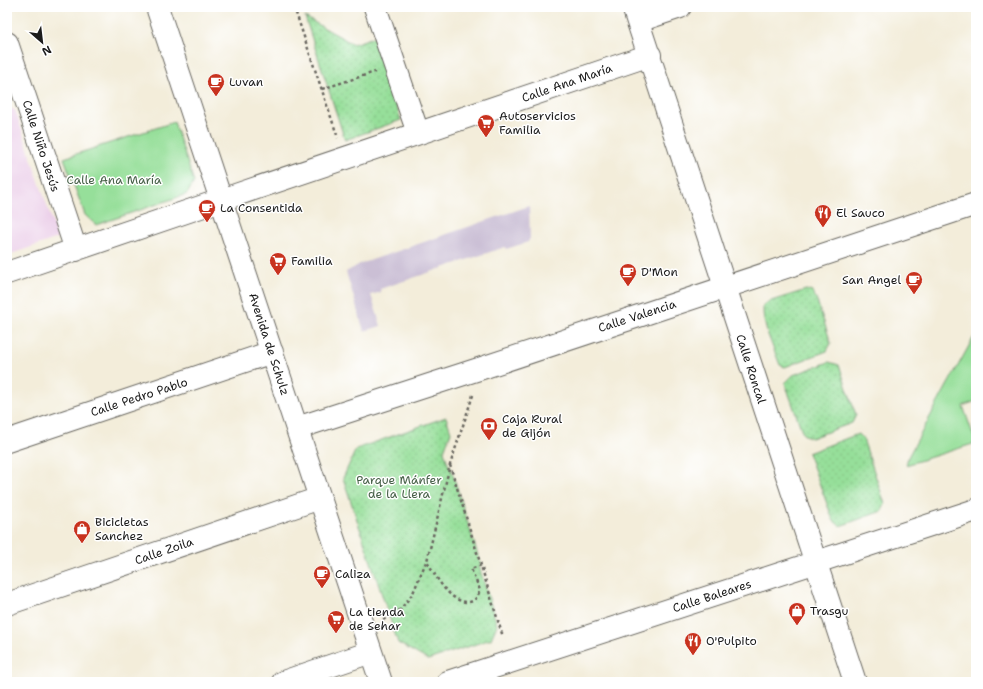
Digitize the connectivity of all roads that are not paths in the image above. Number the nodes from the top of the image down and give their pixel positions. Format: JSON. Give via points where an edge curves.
{"nodes":[{"id":1,"x":157,"y":7,"type":"edge"},
{"id":2,"x":375,"y":7,"type":"edge"},
{"id":3,"x":680,"y":7,"type":"edge"},
{"id":4,"x":636,"y":14,"type":"edge"},
{"id":5,"x":7,"y":43,"type":"edge"},
{"id":6,"x":650,"y":55,"type":"junction"},
{"id":7,"x":14,"y":85,"type":"edge"},
{"id":8,"x":418,"y":134,"type":"junction"},
{"id":9,"x":221,"y":200,"type":"junction"},
{"id":10,"x":976,"y":204,"type":"edge"},
{"id":11,"x":76,"y":250,"type":"junction"},
{"id":12,"x":7,"y":273,"type":"edge"},
{"id":13,"x":724,"y":287,"type":"junction"},
{"id":14,"x":272,"y":352,"type":"junction"},
{"id":15,"x":297,"y":428,"type":"junction"},
{"id":16,"x":7,"y":441,"type":"edge"},
{"id":17,"x":320,"y":498,"type":"junction"},
{"id":18,"x":976,"y":510,"type":"edge"},
{"id":19,"x":815,"y":562,"type":"junction"},
{"id":20,"x":7,"y":604,"type":"edge"},
{"id":21,"x":371,"y":652,"type":"junction"},
{"id":22,"x":283,"y":682,"type":"edge"},
{"id":23,"x":382,"y":682,"type":"edge"},
{"id":24,"x":448,"y":682,"type":"edge"},
{"id":25,"x":855,"y":682,"type":"edge"}],
"edges":[{"from":1,"to":9,"type":"street","name":"Avenida de Schulz"},
{"from":2,"to":8,"type":"street"},
{"from":3,"to":4,"type":"street"},
{"from":4,"to":6,"type":"street","name":"Calle Roncal"},
{"from":5,"to":7,"type":"street","name":"Calle Niño Jesús"},
{"from":6,"to":8,"type":"street","name":"Calle Ana María"},
{"from":6,"to":13,"type":"street","name":"Calle Roncal"},
{"from":7,"to":11,"type":"street","name":"Calle Niño Jesús"},
{"from":8,"to":9,"type":"street","name":"Calle Ana María"},
{"from":9,"to":11,"type":"street","name":"Calle Ana María"},
{"from":9,"to":14,"type":"street","name":"Avenida de Schulz"},
{"from":10,"to":13,"type":"street","name":"Calle Valencia"},
{"from":11,"to":12,"type":"street","name":"Calle Ana María"},
{"from":13,"to":15,"type":"street","name":"Calle Valencia"},
{"from":13,"to":19,"type":"street","name":"Calle Roncal"},
{"from":14,"to":15,"type":"street","name":"Avenida de Schulz"},
{"from":14,"to":16,"type":"street","name":"Calle Pedro Pablo"},
{"from":15,"to":17,"type":"street","name":"Avenida de Schulz"},
{"from":17,"to":20,"type":"street","name":"Calle Zoila"},
{"from":17,"to":21,"type":"street","name":"Avenida de Schulz"},
{"from":18,"to":19,"type":"street","name":"Calle Baleares"},
{"from":19,"to":24,"type":"street","name":"Calle Baleares"},
{"from":19,"to":25,"type":"street","name":"Calle Roncal"},
{"from":21,"to":22,"type":"street"},
{"from":21,"to":23,"type":"street","name":"Avenida de Schulz"}]}
